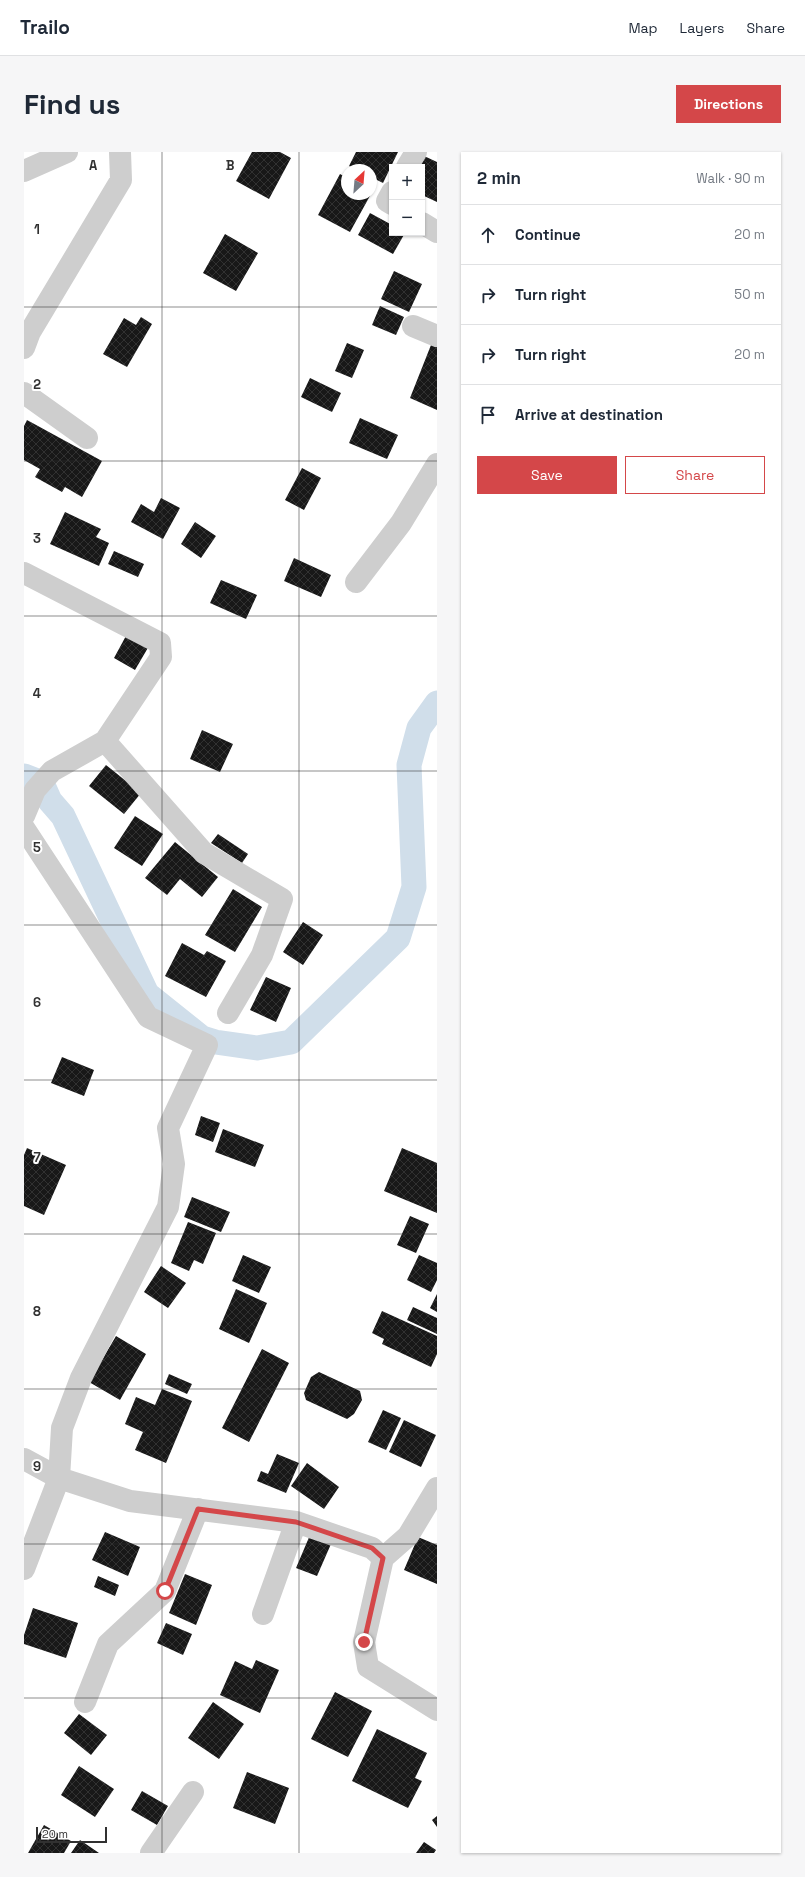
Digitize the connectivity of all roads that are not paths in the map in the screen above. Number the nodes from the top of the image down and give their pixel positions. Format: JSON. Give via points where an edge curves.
{"nodes":[{"id":1,"x":67,"y":152,"type":"edge"},
{"id":2,"x":120,"y":152,"type":"edge"},
{"id":3,"x":416,"y":152,"type":"edge"},
{"id":4,"x":409,"y":164,"type":"edge"},
{"id":5,"x":24,"y":171,"type":"edge"},
{"id":6,"x":425,"y":225,"type":"edge"},
{"id":7,"x":437,"y":232,"type":"edge"},
{"id":8,"x":413,"y":326,"type":"dead end"},
{"id":9,"x":437,"y":336,"type":"edge"},
{"id":10,"x":24,"y":348,"type":"edge"},
{"id":11,"x":24,"y":393,"type":"edge"},
{"id":12,"x":87,"y":438,"type":"dead end"},
{"id":13,"x":437,"y":464,"type":"edge"},
{"id":14,"x":24,"y":573,"type":"edge"},
{"id":15,"x":356,"y":582,"type":"dead end"},
{"id":16,"x":105,"y":741,"type":"junction"},
{"id":17,"x":24,"y":816,"type":"edge"},
{"id":18,"x":24,"y":828,"type":"edge"},
{"id":19,"x":228,"y":1013,"type":"dead end"},
{"id":20,"x":24,"y":1459,"type":"edge"},
{"id":21,"x":59,"y":1478,"type":"junction"},
{"id":22,"x":437,"y":1488,"type":"edge"},
{"id":23,"x":198,"y":1509,"type":"junction"},
{"id":24,"x":296,"y":1522,"type":"junction"},
{"id":25,"x":383,"y":1558,"type":"junction"},
{"id":26,"x":24,"y":1569,"type":"edge"},
{"id":27,"x":263,"y":1614,"type":"dead end"},
{"id":28,"x":86,"y":1702,"type":"dead end"},
{"id":29,"x":437,"y":1710,"type":"edge"},
{"id":30,"x":193,"y":1792,"type":"dead end"},
{"id":31,"x":151,"y":1853,"type":"edge"}],
"edges":[{"from":1,"to":5,"type":"street"},
{"from":2,"to":10,"type":"street","via":[[121,180],[30,332]]},
{"from":3,"to":4,"type":"street"},
{"from":6,"to":7,"type":"street"},
{"from":8,"to":9,"type":"street"},
{"from":11,"to":12,"type":"street"},
{"from":13,"to":15,"type":"street","via":[[401,523]]},
{"from":14,"to":16,"type":"street","via":[[160,643],[161,657]]},
{"from":16,"to":17,"type":"street","via":[[52,771],[35,790]]},
{"from":16,"to":19,"type":"street","via":[[204,853],[282,899],[262,955]]},
{"from":18,"to":21,"type":"street","via":[[148,1017],[206,1045],[168,1128],[174,1164],[168,1207],[81,1378],[62,1428]]},
{"from":20,"to":21,"type":"street"},
{"from":21,"to":23,"type":"street","via":[[130,1502]]},
{"from":21,"to":26,"type":"street"},
{"from":22,"to":25,"type":"street","via":[[408,1536]]},
{"from":23,"to":24,"type":"street"},
{"from":23,"to":28,"type":"street","via":[[165,1591],[108,1644]]},
{"from":24,"to":25,"type":"street","via":[[372,1548]]},
{"from":24,"to":27,"type":"street"},
{"from":25,"to":29,"type":"street","via":[[364,1642],[368,1667]]},
{"from":30,"to":31,"type":"street"}]}
